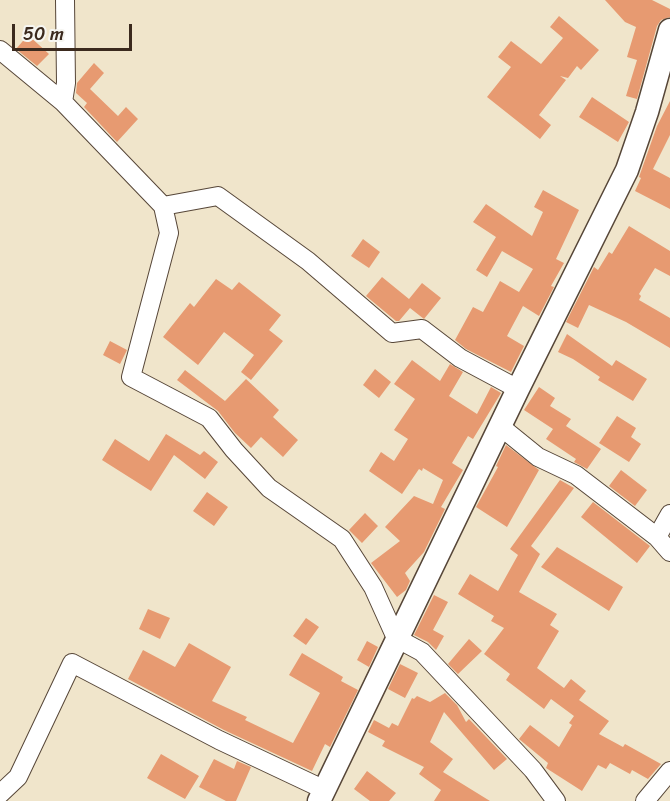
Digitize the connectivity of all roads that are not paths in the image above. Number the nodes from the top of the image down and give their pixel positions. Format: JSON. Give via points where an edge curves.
{"nodes":[{"id":1,"x":65,"y":0,"type":"edge"},
{"id":2,"x":670,"y":30,"type":"edge"},
{"id":3,"x":0,"y":50,"type":"edge"},
{"id":4,"x":63,"y":102,"type":"junction"},
{"id":5,"x":163,"y":206,"type":"junction"},
{"id":6,"x":518,"y":389,"type":"junction"},
{"id":7,"x":501,"y":427,"type":"junction"},
{"id":8,"x":670,"y":514,"type":"edge"},
{"id":9,"x":657,"y":537,"type":"junction"},
{"id":10,"x":670,"y":552,"type":"edge"},
{"id":11,"x":396,"y":638,"type":"junction"},
{"id":12,"x":670,"y":771,"type":"edge"},
{"id":13,"x":0,"y":794,"type":"edge"},
{"id":14,"x":322,"y":795,"type":"edge"},
{"id":15,"x":556,"y":801,"type":"edge"},
{"id":16,"x":645,"y":801,"type":"edge"}],
"edges":[{"from":1,"to":4,"type":"street"},
{"from":2,"to":6,"type":"street","via":[[627,170]]},
{"from":3,"to":4,"type":"street"},
{"from":4,"to":5,"type":"street"},
{"from":5,"to":6,"type":"street","via":[[218,196],[308,261],[392,333],[422,329],[460,358]]},
{"from":5,"to":11,"type":"street","via":[[169,233],[131,377],[208,418],[269,488],[342,539],[373,587]]},
{"from":6,"to":7,"type":"street"},
{"from":7,"to":9,"type":"street","via":[[538,457],[576,475]]},
{"from":7,"to":11,"type":"street"},
{"from":8,"to":9,"type":"street"},
{"from":9,"to":10,"type":"street"},
{"from":11,"to":14,"type":"street"},
{"from":11,"to":15,"type":"street","via":[[422,652],[533,770]]},
{"from":12,"to":16,"type":"street"},
{"from":13,"to":14,"type":"street","via":[[18,777],[72,663]]}]}
